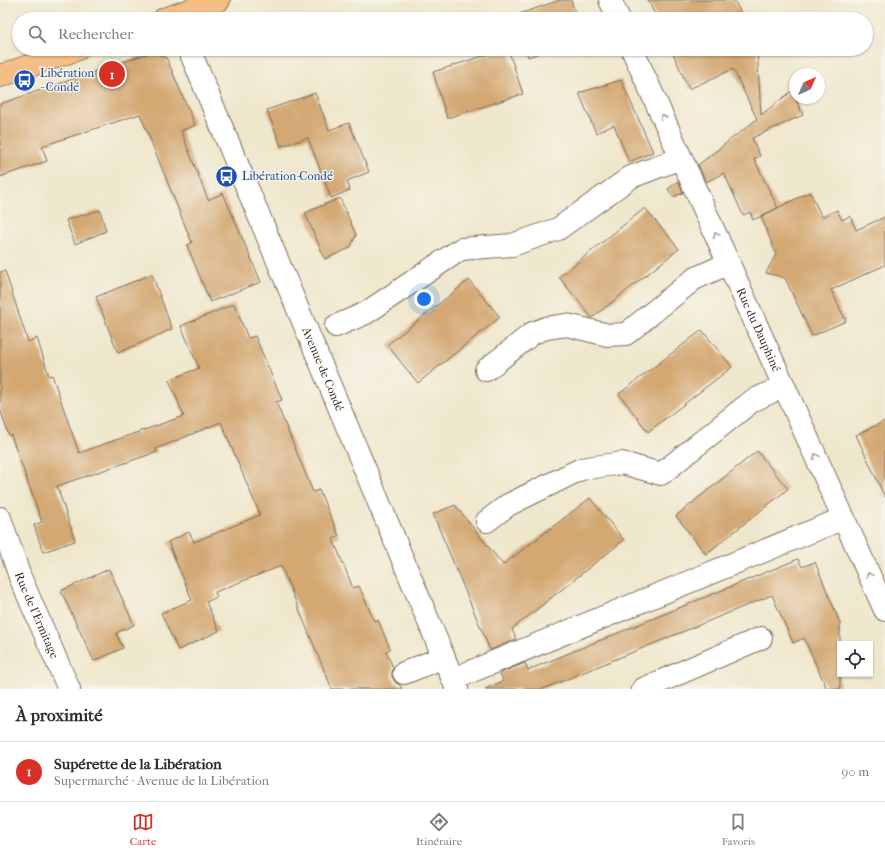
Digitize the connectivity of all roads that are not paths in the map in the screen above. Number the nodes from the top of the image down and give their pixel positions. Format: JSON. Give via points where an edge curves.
{"nodes":[{"id":1,"x":219,"y":0,"type":"edge"},
{"id":2,"x":610,"y":0,"type":"edge"},
{"id":3,"x":175,"y":12,"type":"edge"},
{"id":4,"x":616,"y":12,"type":"edge"},
{"id":5,"x":58,"y":56,"type":"edge"},
{"id":6,"x":193,"y":56,"type":"edge"},
{"id":7,"x":635,"y":56,"type":"edge"},
{"id":8,"x":0,"y":76,"type":"edge"},
{"id":9,"x":681,"y":158,"type":"junction"},
{"id":10,"x":729,"y":263,"type":"junction"},
{"id":11,"x":336,"y":326,"type":"dead end"},
{"id":12,"x":486,"y":370,"type":"dead end"},
{"id":13,"x":784,"y":386,"type":"junction"},
{"id":14,"x":0,"y":518,"type":"edge"},
{"id":15,"x":844,"y":518,"type":"junction"},
{"id":16,"x":487,"y":521,"type":"dead end"},
{"id":17,"x":885,"y":610,"type":"edge"},
{"id":18,"x":761,"y":638,"type":"dead end"},
{"id":19,"x":444,"y":657,"type":"junction"},
{"id":20,"x":404,"y":673,"type":"dead end"},
{"id":21,"x":455,"y":684,"type":"edge"},
{"id":22,"x":69,"y":689,"type":"edge"},
{"id":23,"x":643,"y":689,"type":"edge"}],
"edges":[{"from":1,"to":3,"type":"main road"},
{"from":2,"to":4,"type":"street"},
{"from":5,"to":8,"type":"main road"},
{"from":6,"to":19,"type":"street","name":"Avenue de Condé"},
{"from":9,"to":7,"type":"street","name":"Rue du Dauphiné","one_way":true},
{"from":10,"to":9,"type":"street","name":"Rue du Dauphiné","one_way":true},
{"from":9,"to":11,"type":"street","via":[[631,177],[558,229],[512,245],[461,249],[366,313]]},
{"from":10,"to":12,"type":"street","via":[[694,279],[626,334],[608,334],[567,324],[546,328],[533,333]]},
{"from":10,"to":13,"type":"street","name":"Rue du Dauphiné"},
{"from":15,"to":13,"type":"street","name":"Rue du Dauphiné","one_way":true},
{"from":13,"to":16,"type":"street","via":[[752,401],[661,474],[622,463],[582,469],[508,505]]},
{"from":14,"to":22,"type":"street","name":"Rue de l'Ermitage","via":[[20,577]]},
{"from":17,"to":15,"type":"street","name":"Rue du Dauphiné","one_way":true},
{"from":15,"to":21,"type":"street"},
{"from":18,"to":23,"type":"street"},
{"from":19,"to":20,"type":"street"},
{"from":19,"to":21,"type":"street","name":"Avenue de Condé"}]}
